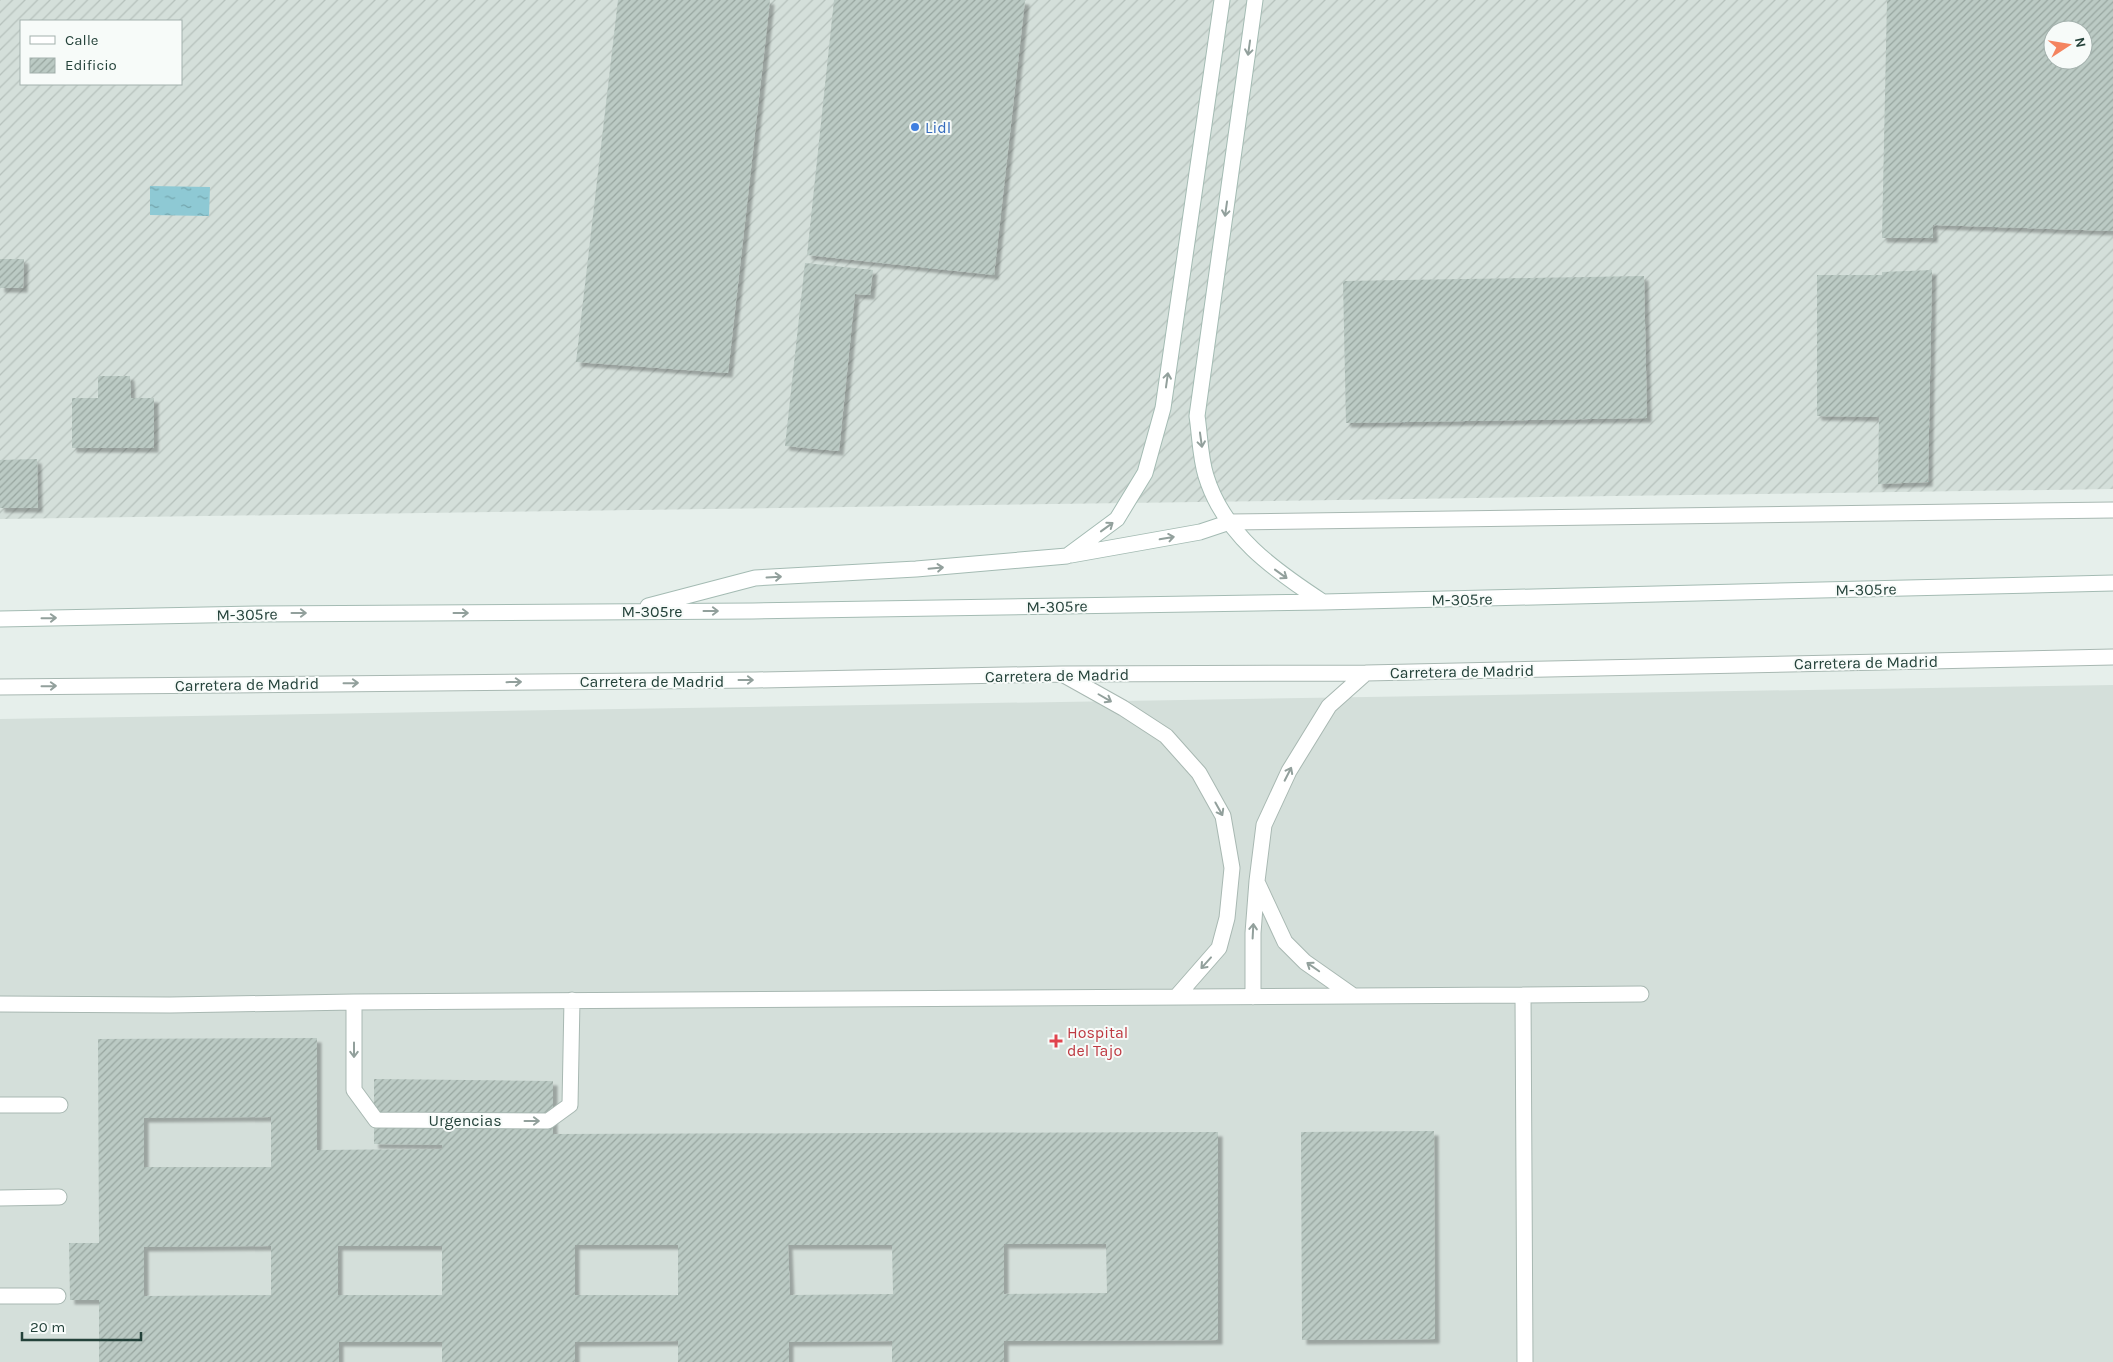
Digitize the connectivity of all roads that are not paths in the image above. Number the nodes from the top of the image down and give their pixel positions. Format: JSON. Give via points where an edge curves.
{"nodes":[{"id":1,"x":1222,"y":0,"type":"edge"},
{"id":2,"x":1255,"y":0,"type":"edge"},
{"id":3,"x":2113,"y":510,"type":"edge"},
{"id":4,"x":1230,"y":522,"type":"junction"},
{"id":5,"x":1067,"y":556,"type":"junction"},
{"id":6,"x":2113,"y":583,"type":"edge"},
{"id":7,"x":1323,"y":602,"type":"junction"},
{"id":8,"x":625,"y":612,"type":"junction"},
{"id":9,"x":0,"y":619,"type":"edge"},
{"id":10,"x":2113,"y":657,"type":"edge"},
{"id":11,"x":1366,"y":673,"type":"junction"},
{"id":12,"x":1062,"y":674,"type":"junction"},
{"id":13,"x":0,"y":687,"type":"edge"},
{"id":14,"x":1257,"y":881,"type":"junction"},
{"id":15,"x":1641,"y":994,"type":"dead end"},
{"id":16,"x":1523,"y":995,"type":"junction"},
{"id":17,"x":1177,"y":996,"type":"junction"},
{"id":18,"x":1352,"y":996,"type":"junction"},
{"id":19,"x":1253,"y":997,"type":"junction"},
{"id":20,"x":572,"y":1000,"type":"junction"},
{"id":21,"x":354,"y":1002,"type":"junction"},
{"id":22,"x":0,"y":1004,"type":"edge"},
{"id":23,"x":0,"y":1105,"type":"edge"},
{"id":24,"x":60,"y":1105,"type":"dead end"},
{"id":25,"x":59,"y":1197,"type":"dead end"},
{"id":26,"x":0,"y":1198,"type":"edge"},
{"id":27,"x":0,"y":1296,"type":"edge"},
{"id":28,"x":58,"y":1296,"type":"dead end"},
{"id":29,"x":1525,"y":1362,"type":"edge"}],
"edges":[{"from":5,"to":1,"type":"main road","one_way":true,"via":[[1117,520],[1145,473],[1163,408]]},
{"from":2,"to":4,"type":"main road","one_way":true,"via":[[1198,416],[1205,474],[1214,500]]},
{"from":3,"to":4,"type":"main road"},
{"from":5,"to":4,"type":"main road","one_way":true,"via":[[1200,532]]},
{"from":4,"to":7,"type":"main road","one_way":true,"via":[[1263,560]]},
{"from":8,"to":5,"type":"main road","one_way":true,"via":[[755,578],[916,570]]},
{"from":6,"to":7,"type":"main road","name":"M-305re"},
{"from":8,"to":7,"type":"main road","name":"M-305re","one_way":true},
{"from":9,"to":8,"type":"main road","name":"M-305re","one_way":true},
{"from":10,"to":11,"type":"main road","name":"Carretera de Madrid"},
{"from":11,"to":12,"type":"main road","name":"Carretera de Madrid"},
{"from":14,"to":11,"type":"main road","one_way":true,"via":[[1264,825],[1289,771],[1329,706]]},
{"from":13,"to":12,"type":"main road","name":"Carretera de Madrid","one_way":true},
{"from":12,"to":17,"type":"main road","one_way":true,"via":[[1166,736],[1199,773],[1223,816],[1232,868],[1220,948]]},
{"from":18,"to":14,"type":"main road","one_way":true,"via":[[1305,962],[1285,942]]},
{"from":19,"to":14,"type":"main road","one_way":true},
{"from":15,"to":16,"type":"main road"},
{"from":16,"to":18,"type":"main road"},
{"from":16,"to":29,"type":"main road"},
{"from":17,"to":19,"type":"main road"},
{"from":17,"to":20,"type":"main road"},
{"from":18,"to":19,"type":"main road"},
{"from":20,"to":21,"type":"main road"},
{"from":21,"to":20,"type":"main road","name":"Urgencias","one_way":true,"via":[[354,1090],[376,1120],[548,1121],[570,1105]]},
{"from":21,"to":22,"type":"main road"},
{"from":23,"to":24,"type":"main road"},
{"from":25,"to":26,"type":"main road"},
{"from":27,"to":28,"type":"main road"}]}
